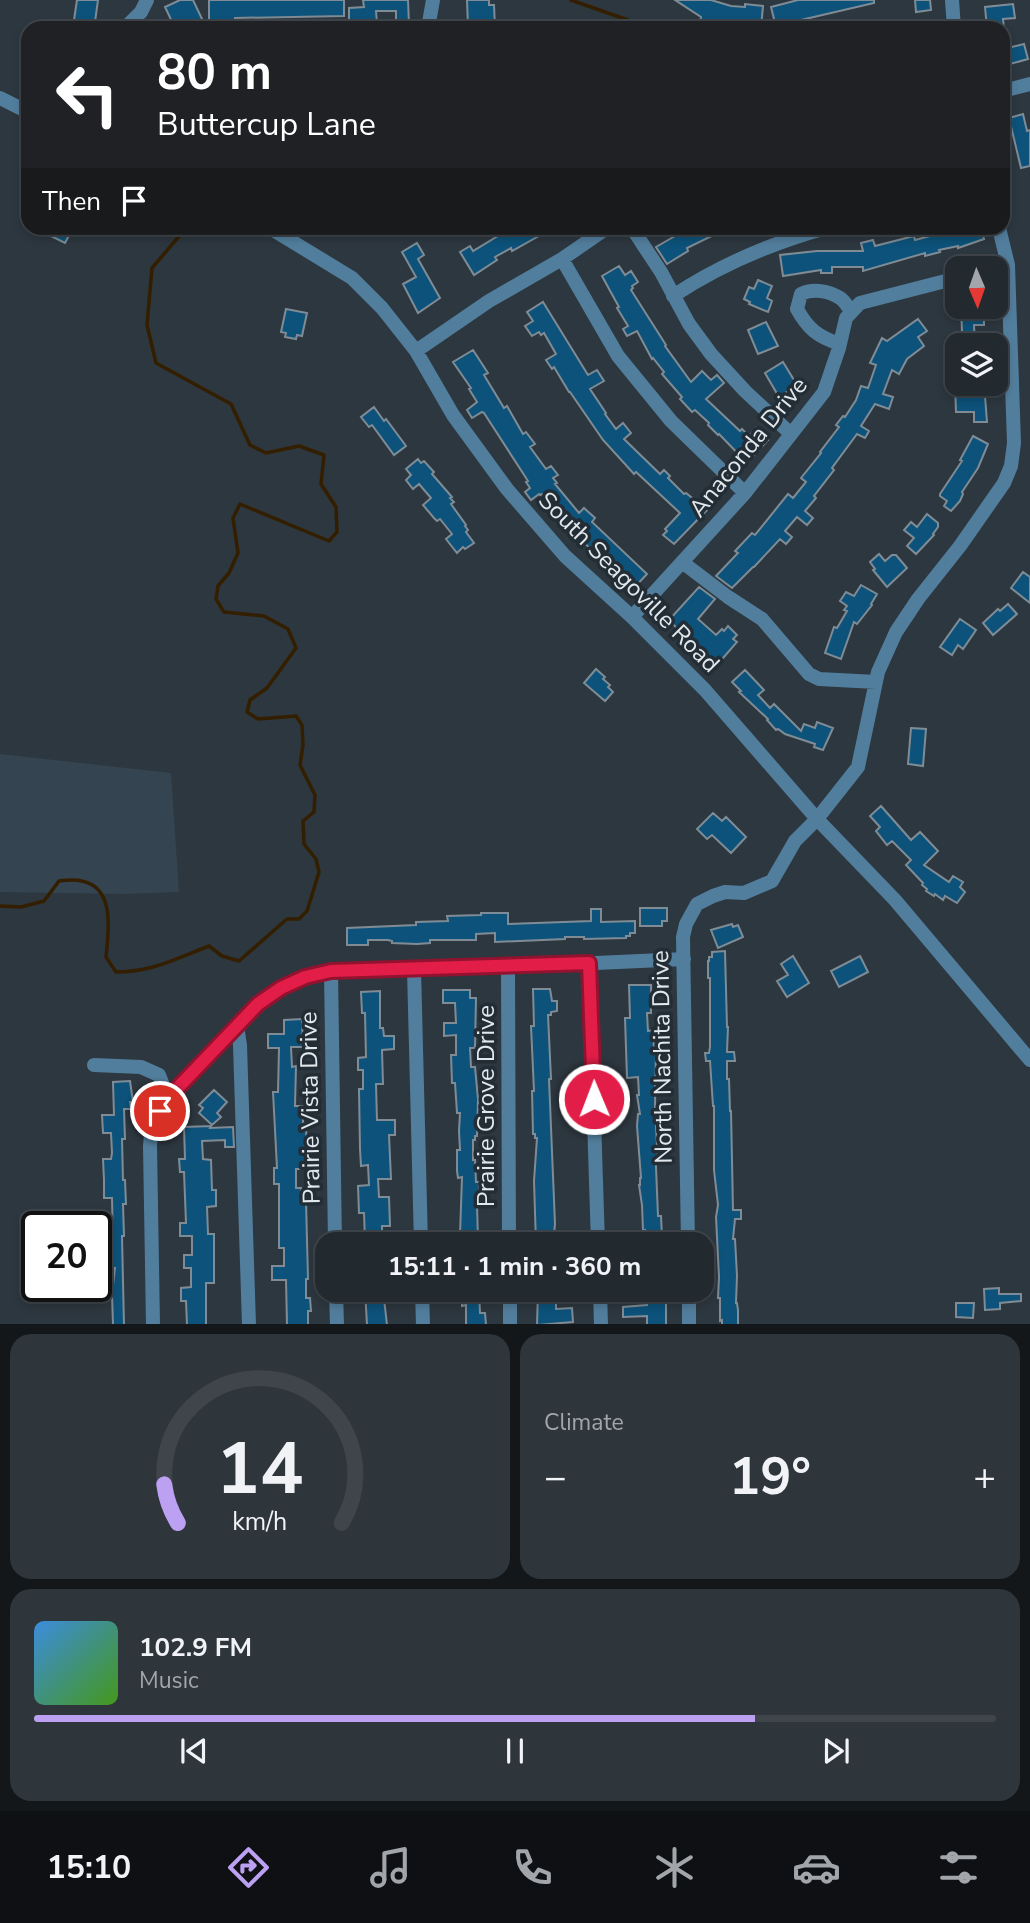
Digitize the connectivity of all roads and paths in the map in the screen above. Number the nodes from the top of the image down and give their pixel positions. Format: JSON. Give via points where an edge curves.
{"nodes":[{"id":1,"x":147,"y":0,"type":"edge"},
{"id":2,"x":433,"y":0,"type":"edge"},
{"id":3,"x":952,"y":0,"type":"edge"},
{"id":4,"x":132,"y":21,"type":"edge"},
{"id":5,"x":429,"y":21,"type":"edge"},
{"id":6,"x":954,"y":21,"type":"edge"},
{"id":7,"x":1030,"y":84,"type":"edge"},
{"id":8,"x":1010,"y":89,"type":"edge"},
{"id":9,"x":0,"y":98,"type":"edge"},
{"id":10,"x":21,"y":108,"type":"edge"},
{"id":11,"x":281,"y":235,"type":"edge"},
{"id":12,"x":597,"y":235,"type":"edge"},
{"id":13,"x":637,"y":235,"type":"edge"},
{"id":14,"x":801,"y":235,"type":"edge"},
{"id":15,"x":1000,"y":235,"type":"edge"},
{"id":16,"x":1001,"y":256,"type":"edge"},
{"id":17,"x":562,"y":259,"type":"junction"},
{"id":18,"x":945,"y":281,"type":"edge"},
{"id":19,"x":673,"y":296,"type":"junction"},
{"id":20,"x":851,"y":312,"type":"junction"},
{"id":21,"x":1006,"y":319,"type":"edge"},
{"id":22,"x":840,"y":344,"type":"junction"},
{"id":23,"x":416,"y":351,"type":"junction"},
{"id":24,"x":791,"y":434,"type":"junction"},
{"id":25,"x":745,"y":493,"type":"junction"},
{"id":26,"x":682,"y":562,"type":"junction"},
{"id":27,"x":632,"y":617,"type":"junction"},
{"id":28,"x":876,"y":682,"type":"junction"},
{"id":29,"x":817,"y":819,"type":"junction"},
{"id":30,"x":684,"y":959,"type":"junction"},
{"id":31,"x":589,"y":963,"type":"junction"},
{"id":32,"x":508,"y":967,"type":"junction"},
{"id":33,"x":414,"y":969,"type":"junction"},
{"id":34,"x":331,"y":971,"type":"junction"},
{"id":35,"x":237,"y":1026,"type":"junction"},
{"id":36,"x":1030,"y":1060,"type":"edge"},
{"id":37,"x":94,"y":1065,"type":"dead end"},
{"id":38,"x":168,"y":1098,"type":"junction"},
{"id":39,"x":335,"y":1232,"type":"edge"},
{"id":40,"x":421,"y":1232,"type":"edge"},
{"id":41,"x":509,"y":1232,"type":"edge"},
{"id":42,"x":598,"y":1232,"type":"edge"},
{"id":43,"x":688,"y":1232,"type":"edge"},
{"id":44,"x":336,"y":1302,"type":"edge"},
{"id":45,"x":422,"y":1302,"type":"edge"},
{"id":46,"x":510,"y":1302,"type":"edge"},
{"id":47,"x":600,"y":1302,"type":"edge"},
{"id":48,"x":689,"y":1302,"type":"edge"},
{"id":49,"x":153,"y":1324,"type":"edge"},
{"id":50,"x":249,"y":1324,"type":"edge"},
{"id":51,"x":337,"y":1324,"type":"edge"},
{"id":52,"x":423,"y":1324,"type":"edge"},
{"id":53,"x":510,"y":1324,"type":"edge"},
{"id":54,"x":601,"y":1324,"type":"edge"},
{"id":55,"x":690,"y":1324,"type":"edge"}],
"edges":[{"from":1,"to":4,"type":"street"},
{"from":2,"to":5,"type":"street"},
{"from":3,"to":6,"type":"street"},
{"from":7,"to":8,"type":"street"},
{"from":9,"to":10,"type":"street"},
{"from":11,"to":23,"type":"street","name":"South Seagoville Road","via":[[352,278]]},
{"from":12,"to":17,"type":"street"},
{"from":13,"to":19,"type":"street"},
{"from":14,"to":19,"type":"street","via":[[776,242]]},
{"from":15,"to":16,"type":"street","name":"North Nachita Drive"},
{"from":17,"to":23,"type":"street"},
{"from":17,"to":25,"type":"street","via":[[618,356],[671,421]]},
{"from":18,"to":20,"type":"street","via":[[859,303]]},
{"from":19,"to":24,"type":"street","via":[[723,368]]},
{"from":20,"to":22,"type":"street","name":"Anaconda Drive"},
{"from":20,"to":22,"type":"street","via":[[842,299],[810,289],[802,294],[797,309],[805,324],[825,340]]},
{"from":21,"to":28,"type":"street","name":"North Nachita Drive","via":[[1014,443],[1011,466],[1004,483],[896,632]]},
{"from":22,"to":24,"type":"street","name":"Anaconda Drive","via":[[824,392]]},
{"from":23,"to":27,"type":"street","name":"South Seagoville Road","via":[[453,415],[507,489],[565,556]]},
{"from":24,"to":25,"type":"street","name":"Anaconda Drive"},
{"from":25,"to":26,"type":"street","name":"Anaconda Drive"},
{"from":26,"to":27,"type":"street","name":"Anaconda Drive"},
{"from":26,"to":28,"type":"street","via":[[762,619],[809,674],[819,679]]},
{"from":27,"to":29,"type":"street","name":"South Seagoville Road","via":[[705,690]]},
{"from":28,"to":29,"type":"street","name":"North Nachita Drive","via":[[859,767]]},
{"from":29,"to":30,"type":"street","name":"North Nachita Drive","via":[[795,841],[772,881],[697,904],[686,924]]},
{"from":29,"to":36,"type":"street","name":"South Seagoville Road","via":[[895,900]]},
{"from":30,"to":31,"type":"street"},
{"from":30,"to":43,"type":"street","name":"North Nachita Drive"},
{"from":31,"to":32,"type":"street"},
{"from":31,"to":42,"type":"street"},
{"from":32,"to":33,"type":"street"},
{"from":32,"to":41,"type":"street","name":"Prairie Grove Drive"},
{"from":33,"to":34,"type":"street"},
{"from":33,"to":40,"type":"street"},
{"from":34,"to":35,"type":"street","via":[[281,988]]},
{"from":34,"to":39,"type":"street","name":"Prairie Vista Drive"},
{"from":35,"to":38,"type":"street"},
{"from":35,"to":50,"type":"street"},
{"from":37,"to":38,"type":"street","via":[[141,1067],[159,1075]]},
{"from":38,"to":49,"type":"street","via":[[152,1123],[150,1146]]},
{"from":44,"to":51,"type":"street"},
{"from":45,"to":52,"type":"street"},
{"from":46,"to":53,"type":"street"},
{"from":47,"to":54,"type":"street"},
{"from":48,"to":55,"type":"street"}]}
